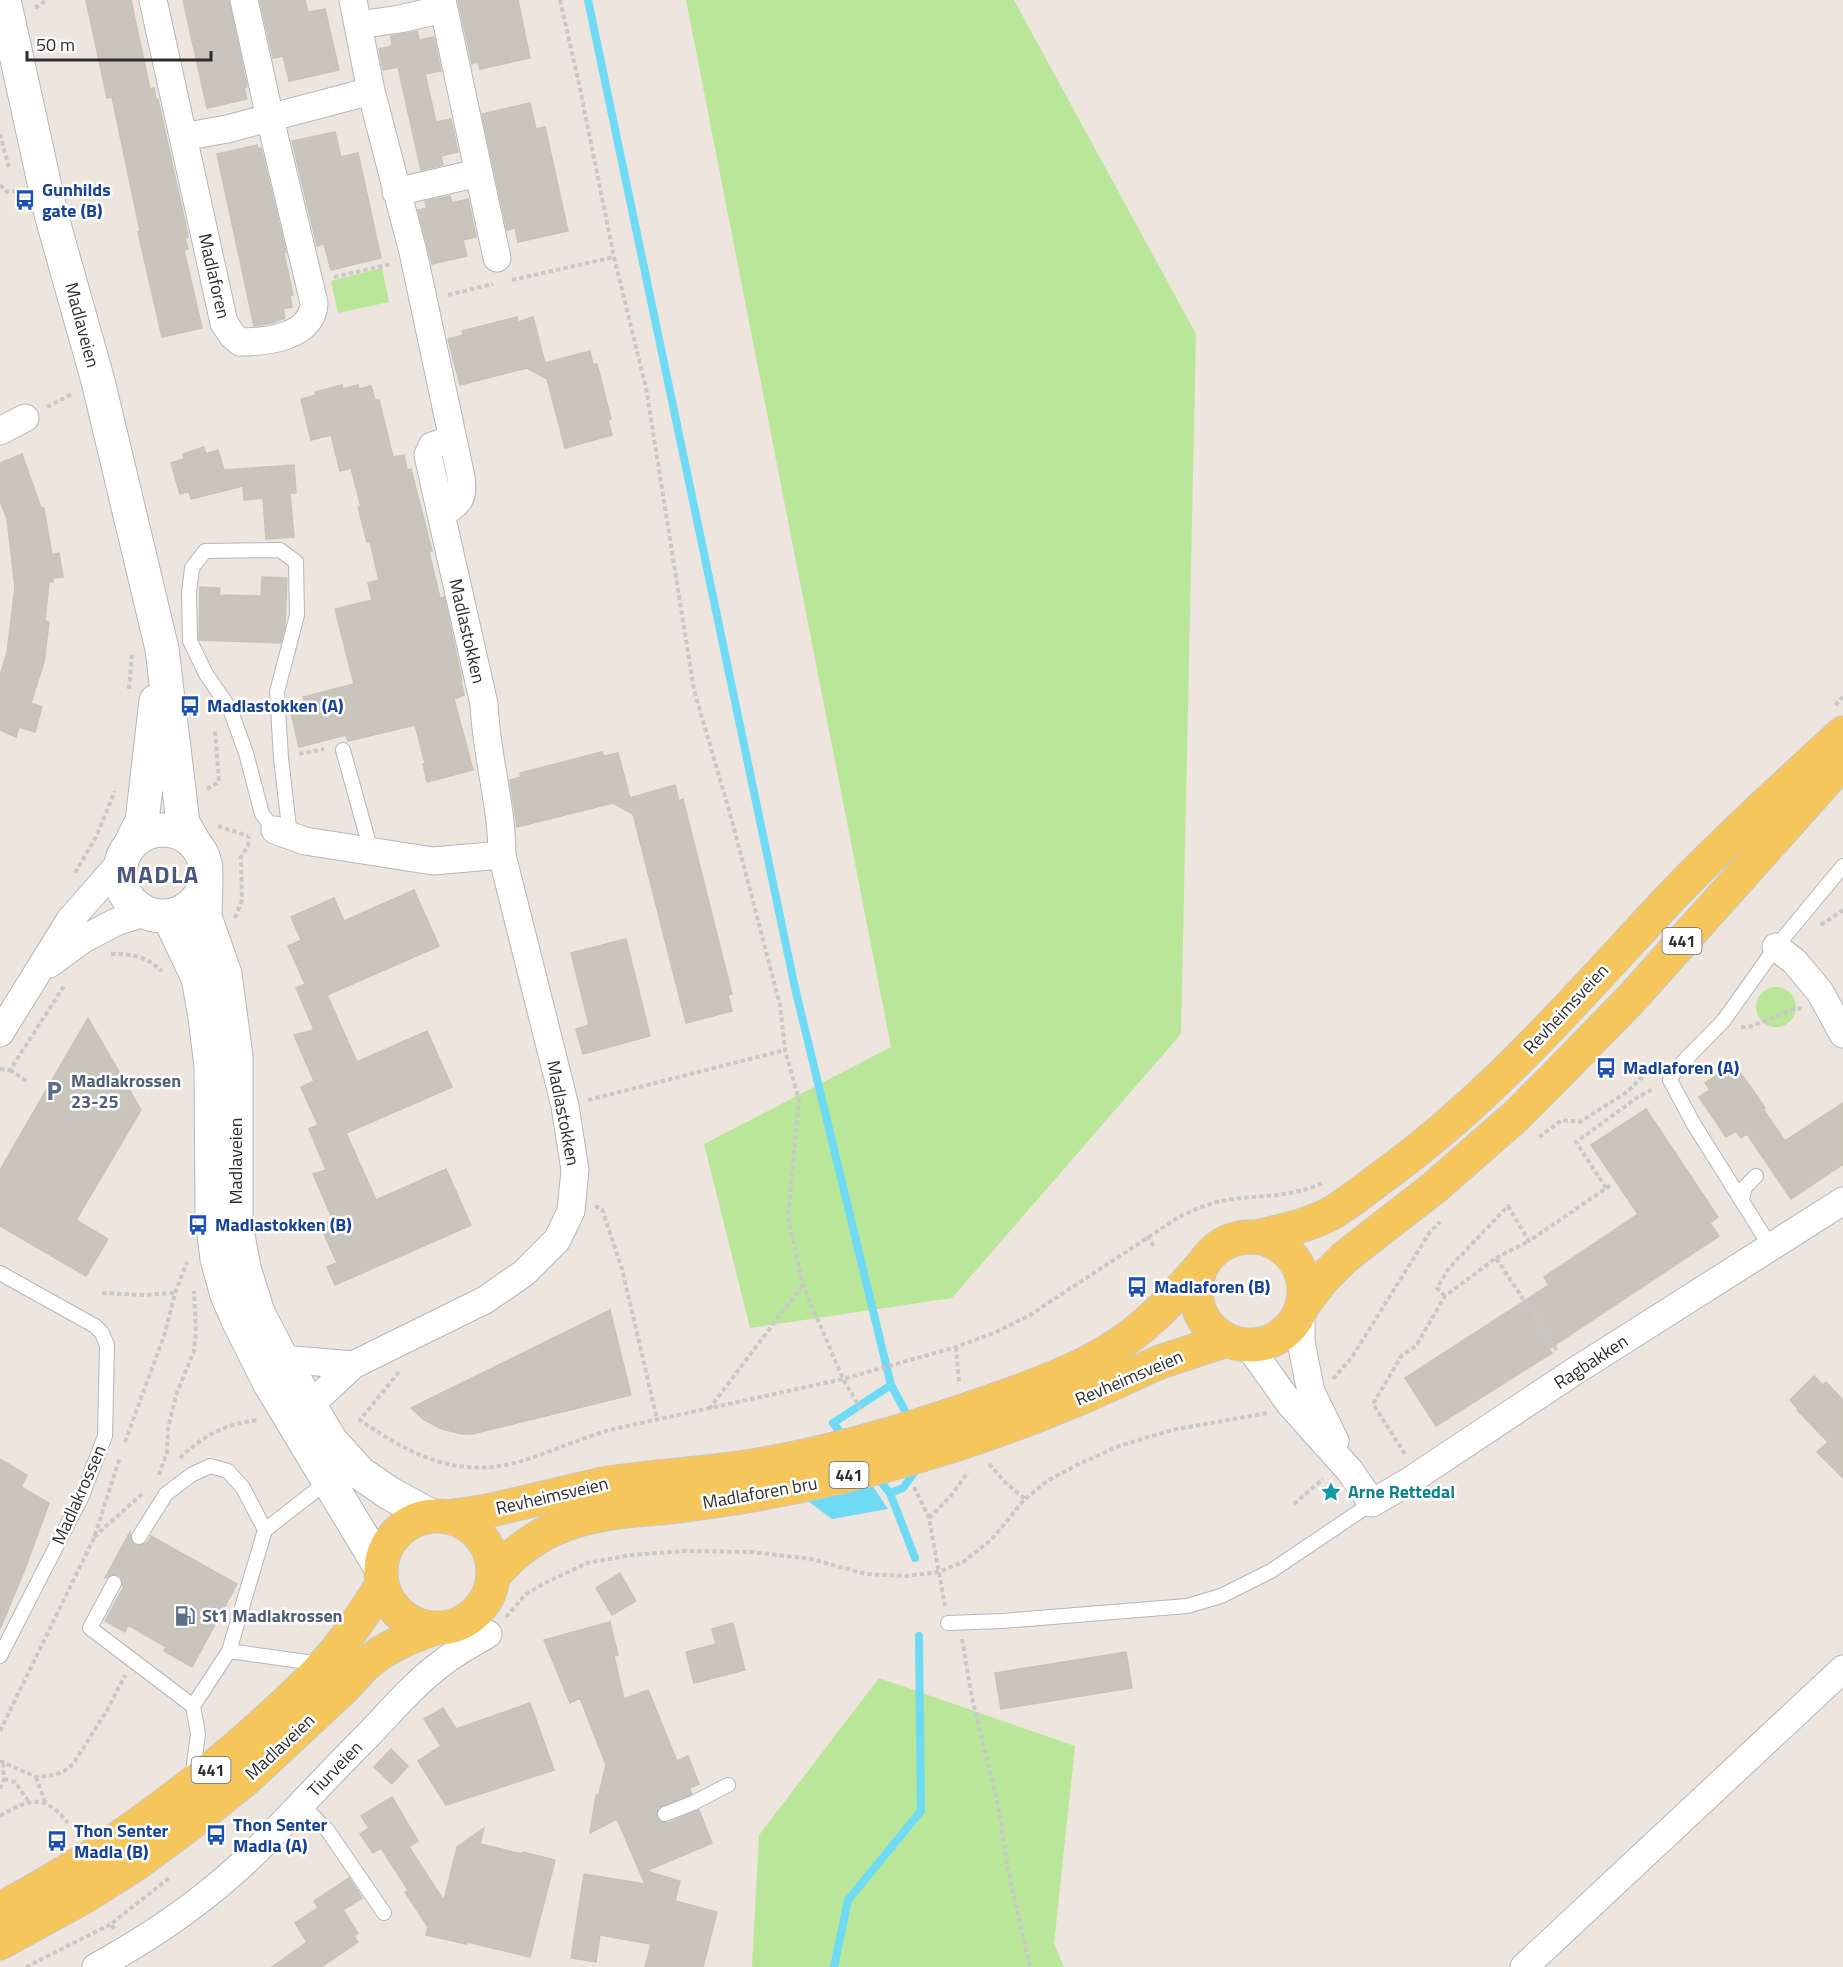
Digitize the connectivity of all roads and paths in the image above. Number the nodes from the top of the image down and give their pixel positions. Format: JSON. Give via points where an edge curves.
{"nodes":[{"id":1,"x":4,"y":0,"type":"edge"},
{"id":2,"x":153,"y":0,"type":"edge"},
{"id":3,"x":244,"y":0,"type":"edge"},
{"id":4,"x":560,"y":0,"type":"edge"},
{"id":5,"x":442,"y":4,"type":"edge"},
{"id":6,"x":355,"y":13,"type":"edge"},
{"id":7,"x":371,"y":91,"type":"junction"},
{"id":8,"x":270,"y":118,"type":"junction"},
{"id":9,"x":0,"y":134,"type":"edge"},
{"id":10,"x":183,"y":137,"type":"junction"},
{"id":11,"x":10,"y":170,"type":"dead end"},
{"id":12,"x":478,"y":173,"type":"junction"},
{"id":13,"x":13,"y":181,"type":"dead end"},
{"id":14,"x":0,"y":185,"type":"edge"},
{"id":15,"x":396,"y":192,"type":"junction"},
{"id":16,"x":614,"y":257,"type":"junction"},
{"id":17,"x":497,"y":258,"type":"dead end"},
{"id":18,"x":414,"y":259,"type":"junction"},
{"id":19,"x":310,"y":283,"type":"junction"},
{"id":20,"x":423,"y":301,"type":"junction"},
{"id":21,"x":76,"y":392,"type":"dead end"},
{"id":22,"x":25,"y":418,"type":"joint"},
{"id":23,"x":0,"y":431,"type":"edge"},
{"id":24,"x":147,"y":650,"type":"junction"},
{"id":25,"x":129,"y":692,"type":"dead end"},
{"id":26,"x":1843,"y":697,"type":"edge"},
{"id":27,"x":1839,"y":719,"type":"edge"},
{"id":28,"x":338,"y":749,"type":"joint"},
{"id":29,"x":308,"y":752,"type":"dead end"},
{"id":30,"x":1843,"y":762,"type":"edge"},
{"id":31,"x":117,"y":780,"type":"dead end"},
{"id":32,"x":283,"y":833,"type":"junction"},
{"id":33,"x":203,"y":834,"type":"junction"},
{"id":34,"x":249,"y":836,"type":"junction"},
{"id":35,"x":371,"y":851,"type":"junction"},
{"id":36,"x":125,"y":853,"type":"junction"},
{"id":37,"x":502,"y":855,"type":"junction"},
{"id":38,"x":1843,"y":867,"type":"edge"},
{"id":39,"x":206,"y":881,"type":"junction"},
{"id":40,"x":69,"y":882,"type":"dead end"},
{"id":41,"x":157,"y":915,"type":"junction"},
{"id":42,"x":231,"y":924,"type":"dead end"},
{"id":43,"x":1776,"y":947,"type":"junction"},
{"id":44,"x":103,"y":956,"type":"dead end"},
{"id":45,"x":39,"y":972,"type":"junction"},
{"id":46,"x":163,"y":972,"type":"dead end"},
{"id":47,"x":65,"y":985,"type":"dead end"},
{"id":48,"x":1797,"y":1008,"type":"dead end"},
{"id":49,"x":1763,"y":1023,"type":"dead end"},
{"id":50,"x":0,"y":1033,"type":"edge"},
{"id":51,"x":1843,"y":1034,"type":"edge"},
{"id":52,"x":785,"y":1050,"type":"junction"},
{"id":53,"x":0,"y":1069,"type":"edge"},
{"id":54,"x":10,"y":1070,"type":"junction"},
{"id":55,"x":1670,"y":1080,"type":"junction"},
{"id":56,"x":28,"y":1082,"type":"dead end"},
{"id":57,"x":565,"y":1106,"type":"junction"},
{"id":58,"x":1530,"y":1144,"type":"dead end"},
{"id":59,"x":1756,"y":1176,"type":"dead end"},
{"id":60,"x":1323,"y":1182,"type":"dead end"},
{"id":61,"x":1611,"y":1185,"type":"dead end"},
{"id":62,"x":1606,"y":1189,"type":"junction"},
{"id":63,"x":573,"y":1196,"type":"junction"},
{"id":64,"x":1742,"y":1199,"type":"junction"},
{"id":65,"x":1843,"y":1201,"type":"edge"},
{"id":66,"x":1442,"y":1221,"type":"dead end"},
{"id":67,"x":1148,"y":1236,"type":"junction"},
{"id":68,"x":1256,"y":1237,"type":"junction"},
{"id":69,"x":1529,"y":1241,"type":"junction"},
{"id":70,"x":1770,"y":1246,"type":"junction"},
{"id":71,"x":1155,"y":1248,"type":"dead end"},
{"id":72,"x":1496,"y":1258,"type":"junction"},
{"id":73,"x":1204,"y":1263,"type":"junction"},
{"id":74,"x":0,"y":1273,"type":"edge"},
{"id":75,"x":194,"y":1283,"type":"dead end"},
{"id":76,"x":803,"y":1285,"type":"junction"},
{"id":77,"x":102,"y":1293,"type":"dead end"},
{"id":78,"x":1445,"y":1296,"type":"junction"},
{"id":79,"x":1301,"y":1308,"type":"junction"},
{"id":80,"x":1238,"y":1342,"type":"junction"},
{"id":81,"x":282,"y":1359,"type":"junction"},
{"id":82,"x":353,"y":1365,"type":"junction"},
{"id":83,"x":400,"y":1370,"type":"dead end"},
{"id":84,"x":1572,"y":1373,"type":"junction"},
{"id":85,"x":843,"y":1379,"type":"junction"},
{"id":86,"x":1324,"y":1384,"type":"dead end"},
{"id":87,"x":310,"y":1404,"type":"junction"},
{"id":88,"x":1026,"y":1404,"type":"junction"},
{"id":89,"x":709,"y":1409,"type":"junction"},
{"id":90,"x":1276,"y":1412,"type":"dead end"},
{"id":91,"x":865,"y":1415,"type":"dead end"},
{"id":92,"x":657,"y":1419,"type":"junction"},
{"id":93,"x":1407,"y":1456,"type":"dead end"},
{"id":94,"x":969,"y":1471,"type":"dead end"},
{"id":95,"x":1339,"y":1478,"type":"junction"},
{"id":96,"x":328,"y":1481,"type":"junction"},
{"id":97,"x":658,"y":1492,"type":"junction"},
{"id":98,"x":166,"y":1494,"type":"junction"},
{"id":99,"x":920,"y":1497,"type":"dead end"},
{"id":100,"x":1372,"y":1503,"type":"junction"},
{"id":101,"x":1294,"y":1504,"type":"dead end"},
{"id":102,"x":439,"y":1516,"type":"junction"},
{"id":103,"x":929,"y":1518,"type":"junction"},
{"id":104,"x":265,"y":1530,"type":"junction"},
{"id":105,"x":139,"y":1537,"type":"dead end"},
{"id":106,"x":939,"y":1572,"type":"junction"},
{"id":107,"x":381,"y":1576,"type":"junction"},
{"id":108,"x":493,"y":1576,"type":"junction"},
{"id":109,"x":114,"y":1583,"type":"dead end"},
{"id":110,"x":955,"y":1623,"type":"junction"},
{"id":111,"x":435,"y":1628,"type":"junction"},
{"id":112,"x":488,"y":1634,"type":"joint"},
{"id":113,"x":229,"y":1651,"type":"junction"},
{"id":114,"x":0,"y":1656,"type":"edge"},
{"id":115,"x":133,"y":1660,"type":"junction"},
{"id":116,"x":323,"y":1665,"type":"junction"},
{"id":117,"x":1843,"y":1669,"type":"edge"},
{"id":118,"x":193,"y":1706,"type":"junction"},
{"id":119,"x":0,"y":1731,"type":"edge"},
{"id":120,"x":2,"y":1762,"type":"edge"},
{"id":121,"x":36,"y":1777,"type":"junction"},
{"id":122,"x":4,"y":1779,"type":"junction"},
{"id":123,"x":728,"y":1785,"type":"dead end"},
{"id":124,"x":191,"y":1786,"type":"junction"},
{"id":125,"x":0,"y":1789,"type":"edge"},
{"id":126,"x":29,"y":1802,"type":"junction"},
{"id":127,"x":45,"y":1802,"type":"junction"},
{"id":128,"x":301,"y":1804,"type":"junction"},
{"id":129,"x":665,"y":1814,"type":"dead end"},
{"id":130,"x":0,"y":1816,"type":"edge"},
{"id":131,"x":68,"y":1823,"type":"dead end"},
{"id":132,"x":176,"y":1873,"type":"dead end"},
{"id":133,"x":0,"y":1909,"type":"edge"},
{"id":134,"x":384,"y":1913,"type":"dead end"},
{"id":135,"x":111,"y":1924,"type":"junction"},
{"id":136,"x":0,"y":1943,"type":"edge"},
{"id":137,"x":125,"y":1951,"type":"junction"},
{"id":138,"x":1540,"y":1961,"type":"edge"},
{"id":139,"x":26,"y":1967,"type":"edge"},
{"id":140,"x":96,"y":1967,"type":"edge"},
{"id":141,"x":1030,"y":1967,"type":"edge"}],
"edges":[{"from":1,"to":24,"type":"main road","name":"Madlaveien","via":[[51,214],[98,381]]},
{"from":2,"to":10,"type":"street","name":"Madlaforen"},
{"from":3,"to":8,"type":"street","name":"Madlaforen"},
{"from":4,"to":16,"type":"path"},
{"from":5,"to":6,"type":"street","via":[[400,19]]},
{"from":5,"to":12,"type":"street"},
{"from":6,"to":7,"type":"street"},
{"from":7,"to":8,"type":"street"},
{"from":7,"to":15,"type":"street"},
{"from":8,"to":10,"type":"street"},
{"from":8,"to":19,"type":"street","name":"Madlaforen"},
{"from":9,"to":11,"type":"path"},
{"from":10,"to":19,"type":"street","name":"Madlaforen","via":[[224,323],[231,335],[240,342],[250,342],[295,333],[314,312]]},
{"from":12,"to":15,"type":"street"},
{"from":12,"to":17,"type":"street"},
{"from":13,"to":14,"type":"path","via":[[16,191],[7,192]]},
{"from":15,"to":18,"type":"street"},
{"from":16,"to":20,"type":"path"},
{"from":16,"to":52,"type":"path","via":[[646,388],[694,690],[780,1005]]},
{"from":18,"to":19,"type":"path"},
{"from":18,"to":20,"type":"street"},
{"from":20,"to":37,"type":"street","name":"Madlastokken","via":[[463,491],[461,499],[441,514],[484,704],[502,829]]},
{"from":21,"to":22,"type":"path"},
{"from":22,"to":23,"type":"street"},
{"from":24,"to":25,"type":"path"},
{"from":24,"to":33,"type":"main road","name":"Madlaveien","via":[[183,823]]},
{"from":24,"to":36,"type":"main road","name":"Madlaveien","via":[[142,822]]},
{"from":26,"to":27,"type":"path"},
{"from":27,"to":68,"type":"main road","name":"Revheimsveien","number":"441","via":[[1763,806],[1527,1051],[1445,1127],[1328,1215]]},
{"from":28,"to":29,"type":"path"},
{"from":28,"to":35,"type":"lane"},
{"from":30,"to":79,"type":"main road","number":"441","via":[[1631,999],[1554,1078],[1435,1187],[1345,1257]]},
{"from":31,"to":40,"type":"path","via":[[96,837]]},
{"from":32,"to":32,"type":"lane","via":[[277,692],[297,615],[296,562],[280,550],[205,551],[192,568],[190,641],[230,709],[262,814]]},
{"from":32,"to":34,"type":"path"},
{"from":32,"to":35,"type":"street","via":[[305,841]]},
{"from":33,"to":34,"type":"path"},
{"from":33,"to":36,"type":"main road","via":[[150,832],[141,835]]},
{"from":33,"to":39,"type":"main road"},
{"from":34,"to":42,"type":"path","via":[[241,857],[242,900]]},
{"from":35,"to":37,"type":"street","via":[[434,861]]},
{"from":36,"to":41,"type":"main road","via":[[120,877],[123,892],[132,904]]},
{"from":36,"to":45,"type":"street","via":[[70,920]]},
{"from":37,"to":57,"type":"street","name":"Madlastokken"},
{"from":38,"to":43,"type":"lane"},
{"from":39,"to":41,"type":"main road","via":[[195,903]]},
{"from":39,"to":81,"type":"main road","name":"Madlaveien","via":[[205,917],[225,974],[236,1056],[236,1225],[258,1312]]},
{"from":41,"to":45,"type":"street","via":[[116,922],[82,940]]},
{"from":41,"to":96,"type":"main road","name":"Madlaveien","via":[[198,978],[211,1066],[212,1217],[217,1259],[227,1294],[270,1384]]},
{"from":43,"to":51,"type":"street","via":[[1795,962],[1820,992]]},
{"from":43,"to":55,"type":"lane","via":[[1718,1027]]},
{"from":44,"to":46,"type":"path","via":[[128,954],[150,961]]},
{"from":45,"to":50,"type":"street"},
{"from":47,"to":54,"type":"path"},
{"from":48,"to":49,"type":"path"},
{"from":52,"to":57,"type":"path"},
{"from":52,"to":76,"type":"path","via":[[799,1100],[788,1216]]},
{"from":53,"to":54,"type":"path"},
{"from":54,"to":56,"type":"path"},
{"from":55,"to":58,"type":"path","via":[[1647,1072],[1626,1092],[1580,1122],[1562,1120]]},
{"from":55,"to":62,"type":"path","via":[[1638,1097],[1576,1142]]},
{"from":55,"to":64,"type":"lane"},
{"from":57,"to":63,"type":"street","name":"Madlastokken","via":[[575,1170]]},
{"from":59,"to":64,"type":"lane","via":[[1745,1187]]},
{"from":60,"to":67,"type":"path","via":[[1294,1193],[1230,1199],[1202,1207]]},
{"from":61,"to":62,"type":"path"},
{"from":62,"to":69,"type":"path"},
{"from":63,"to":82,"type":"street","name":"Madlastokken","via":[[571,1211],[557,1240],[524,1273],[485,1300]]},
{"from":63,"to":92,"type":"path","via":[[602,1209],[622,1269]]},
{"from":64,"to":70,"type":"lane"},
{"from":65,"to":70,"type":"street","name":"Ragbakken"},
{"from":66,"to":86,"type":"path","via":[[1425,1239],[1352,1357]]},
{"from":67,"to":71,"type":"path"},
{"from":67,"to":85,"type":"path","via":[[1030,1315],[994,1333]]},
{"from":68,"to":73,"type":"main road","number":"441","via":[[1232,1240],[1211,1253]]},
{"from":68,"to":79,"type":"main road","via":[[1272,1241],[1296,1262],[1304,1293]]},
{"from":69,"to":72,"type":"path"},
{"from":69,"to":78,"type":"path","via":[[1508,1206],[1449,1268],[1437,1288]]},
{"from":70,"to":84,"type":"street","name":"Ragbakken"},
{"from":72,"to":78,"type":"path"},
{"from":72,"to":84,"type":"path"},
{"from":73,"to":80,"type":"main road","via":[[1197,1282],[1197,1302],[1205,1320],[1219,1335]]},
{"from":73,"to":88,"type":"main road","name":"Revheimsveien","number":"441","via":[[1165,1307],[1137,1331]]},
{"from":74,"to":114,"type":"lane","name":"Madlakrossen","via":[[95,1326],[107,1345],[105,1436],[82,1496]]},
{"from":75,"to":98,"type":"path","via":[[194,1351],[176,1395],[167,1452],[158,1479]]},
{"from":76,"to":85,"type":"path"},
{"from":76,"to":89,"type":"path"},
{"from":77,"to":119,"type":"path","via":[[175,1293],[165,1333],[94,1538]]},
{"from":78,"to":93,"type":"path","via":[[1416,1346],[1402,1355],[1373,1404]]},
{"from":79,"to":80,"type":"main road","number":"441","via":[[1291,1325],[1276,1338],[1268,1342]]},
{"from":79,"to":95,"type":"street","via":[[1301,1342],[1311,1392]]},
{"from":80,"to":88,"type":"main road","name":"Revheimsveien","number":"441","via":[[1160,1362],[1085,1396]]},
{"from":80,"to":95,"type":"street","via":[[1290,1404]]},
{"from":81,"to":82,"type":"street"},
{"from":81,"to":87,"type":"main road","name":"Madlaveien"},
{"from":82,"to":87,"type":"street","name":"Madlastokken"},
{"from":83,"to":92,"type":"path","via":[[360,1420],[430,1460],[453,1466],[503,1466],[609,1430]]},
{"from":84,"to":100,"type":"street","name":"Ragbakken"},
{"from":85,"to":89,"type":"path"},
{"from":85,"to":91,"type":"path"},
{"from":87,"to":102,"type":"main road","name":"Madlaveien","via":[[331,1440],[360,1473],[388,1494]]},
{"from":88,"to":97,"type":"main road","name":"Madlaforen bru","number":"441","bridge":true,"via":[[969,1410]]},
{"from":89,"to":92,"type":"path"},
{"from":90,"to":106,"type":"path","via":[[1172,1430],[1077,1464],[1025,1499],[991,1540],[963,1562]]},
{"from":94,"to":103,"type":"path"},
{"from":95,"to":100,"type":"street"},
{"from":95,"to":101,"type":"path","via":[[1323,1479]]},
{"from":96,"to":104,"type":"lane"},
{"from":96,"to":107,"type":"main road","name":"Madlaveien"},
{"from":97,"to":102,"type":"main road","name":"Revheimsveien","number":"441","via":[[607,1483],[487,1511]]},
{"from":97,"to":108,"type":"main road","name":"Revheimsveien","number":"441","via":[[630,1510],[586,1517],[551,1529],[526,1544]]},
{"from":98,"to":104,"type":"lane","via":[[210,1466],[228,1471],[243,1488]]},
{"from":98,"to":105,"type":"lane"},
{"from":99,"to":103,"type":"path"},
{"from":100,"to":110,"type":"lane","via":[[1270,1571],[1221,1596],[1187,1606]]},
{"from":102,"to":107,"type":"main road","number":"441","via":[[416,1520],[391,1539],[384,1553]]},
{"from":102,"to":108,"type":"main road","via":[[463,1522],[476,1532],[492,1560]]},
{"from":103,"to":106,"type":"path"},
{"from":104,"to":113,"type":"lane"},
{"from":106,"to":110,"type":"path"},
{"from":106,"to":112,"type":"path","via":[[907,1576],[866,1574],[812,1559],[752,1552],[631,1555],[587,1563],[543,1584],[525,1595]]},
{"from":107,"to":111,"type":"main road","via":[[387,1599],[396,1610],[407,1620]]},
{"from":107,"to":116,"type":"main road","name":"Madlaveien","number":"441","via":[[346,1639]]},
{"from":108,"to":111,"type":"main road","number":"441","via":[[489,1593],[468,1619]]},
{"from":109,"to":115,"type":"lane","via":[[90,1628]]},
{"from":110,"to":141,"type":"path","via":[[998,1805]]},
{"from":111,"to":136,"type":"main road","name":"Madlaveien","number":"441","via":[[380,1653],[246,1779],[136,1864]]},
{"from":112,"to":128,"type":"street","name":"Tiurveien","via":[[442,1663],[414,1687]]},
{"from":113,"to":116,"type":"lane"},
{"from":113,"to":118,"type":"lane"},
{"from":115,"to":118,"type":"lane"},
{"from":115,"to":121,"type":"path","via":[[73,1764],[55,1775]]},
{"from":116,"to":124,"type":"main road","name":"Madlaveien","number":"441","via":[[283,1707]]},
{"from":117,"to":138,"type":"street"},
{"from":118,"to":124,"type":"lane","via":[[198,1734]]},
{"from":120,"to":121,"type":"path"},
{"from":120,"to":122,"type":"path"},
{"from":121,"to":127,"type":"path"},
{"from":122,"to":125,"type":"path"},
{"from":122,"to":126,"type":"path","via":[[15,1782]]},
{"from":123,"to":129,"type":"lane"},
{"from":124,"to":133,"type":"main road","name":"Madlaveien","number":"441","via":[[84,1862]]},
{"from":126,"to":127,"type":"path"},
{"from":126,"to":130,"type":"path"},
{"from":127,"to":131,"type":"path"},
{"from":128,"to":134,"type":"lane","via":[[328,1831]]},
{"from":128,"to":137,"type":"street","name":"Tiurveien","via":[[213,1889],[176,1919]]},
{"from":132,"to":135,"type":"path"},
{"from":135,"to":137,"type":"path"},
{"from":135,"to":139,"type":"path"},
{"from":137,"to":140,"type":"street","name":"Tiurveien"}]}
